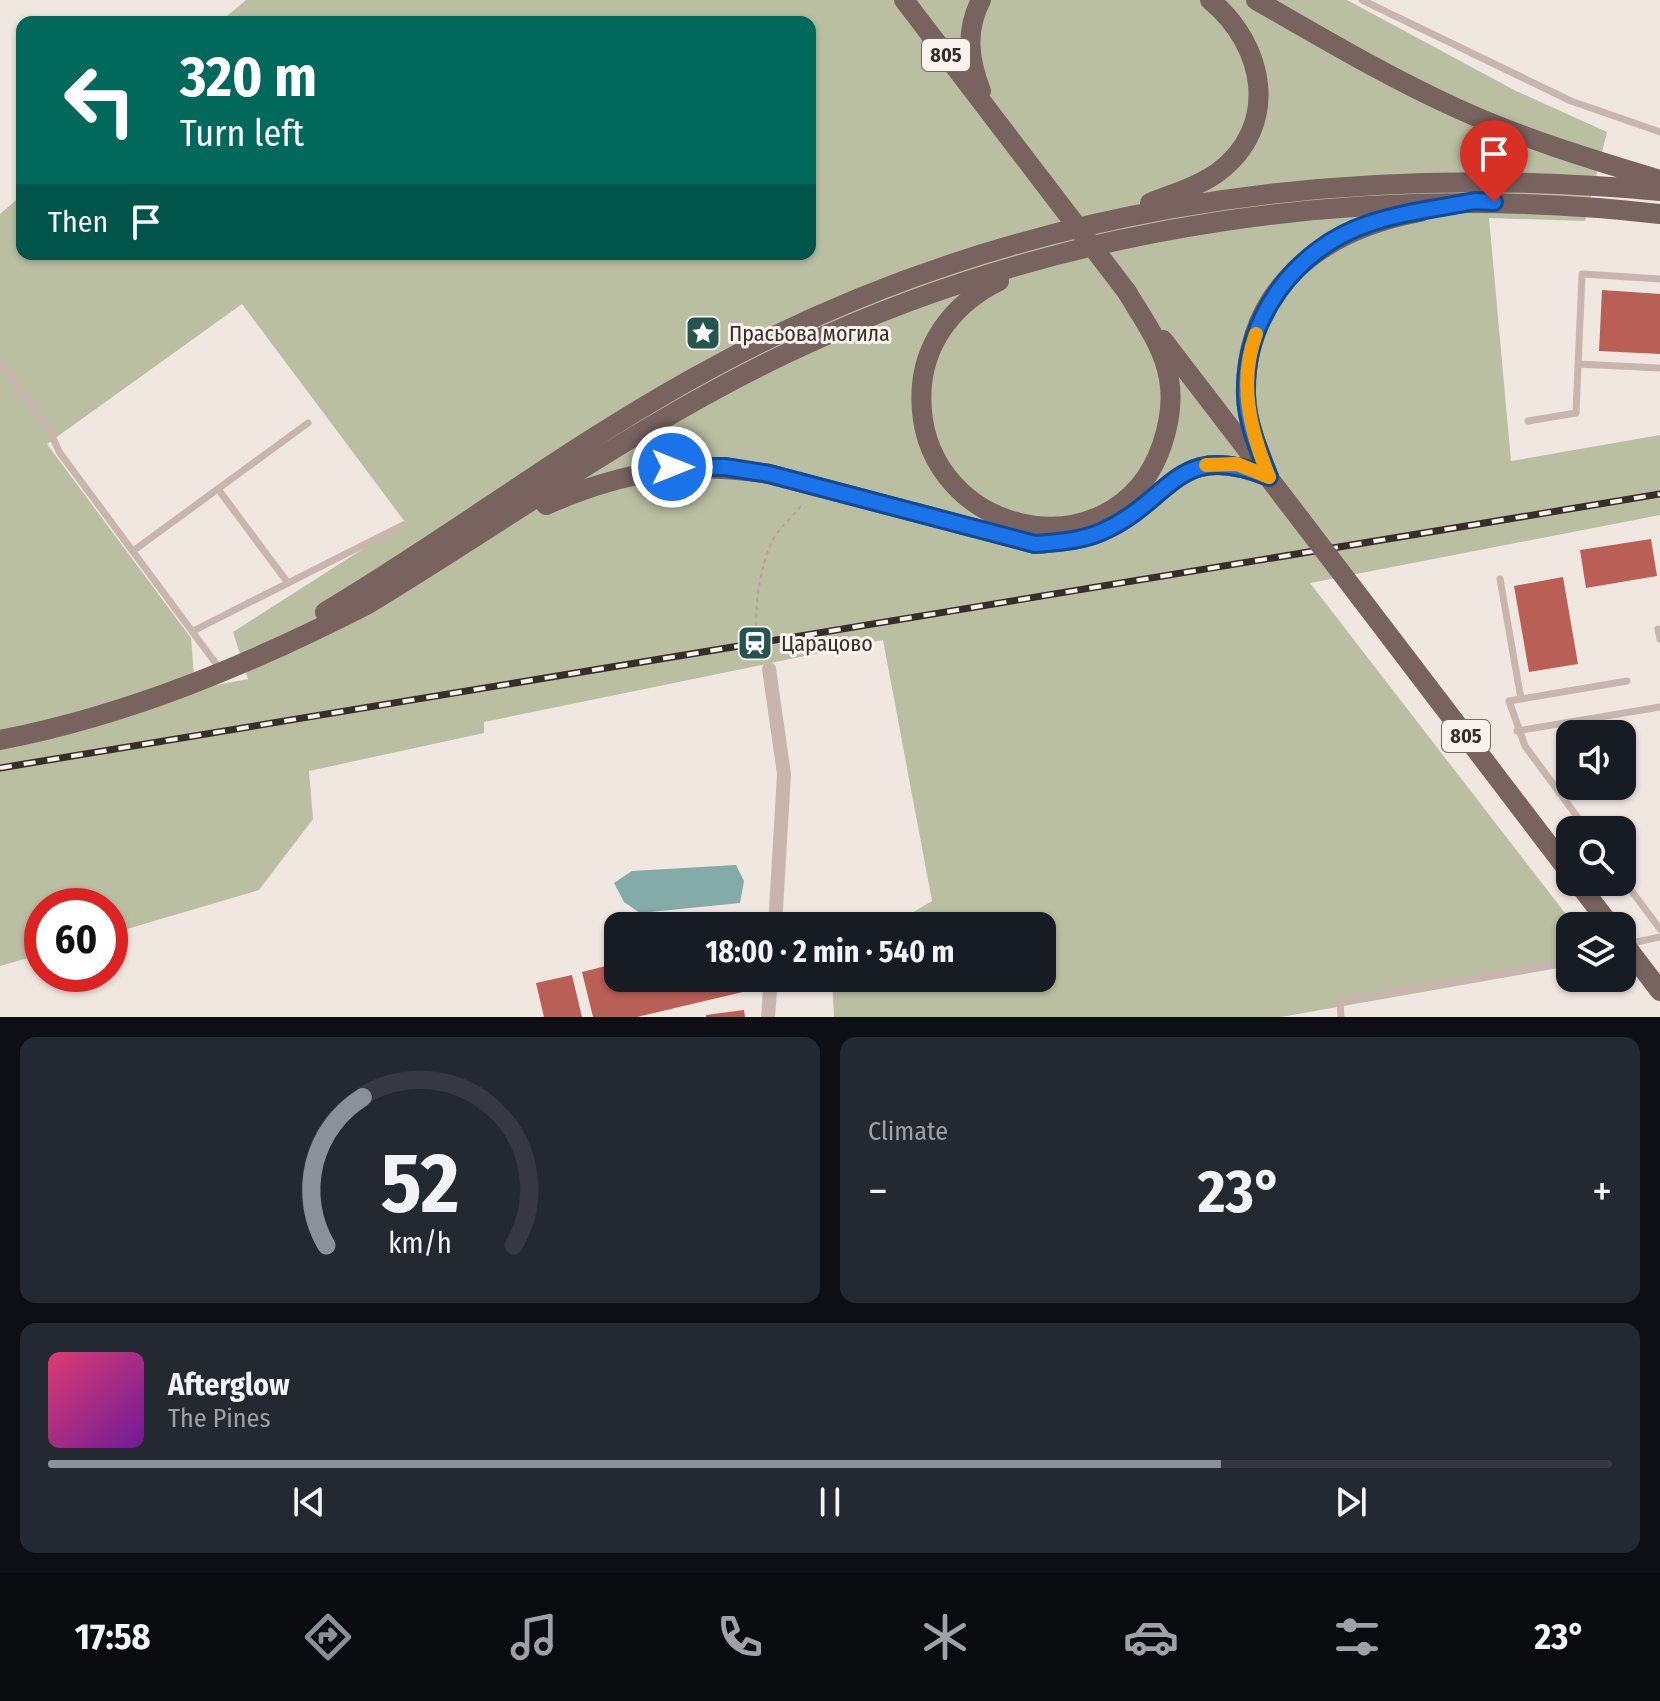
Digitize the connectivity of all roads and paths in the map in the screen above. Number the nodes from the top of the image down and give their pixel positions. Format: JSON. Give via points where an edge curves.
{"nodes":[{"id":1,"x":981,"y":0,"type":"edge"},
{"id":2,"x":1210,"y":0,"type":"edge"},
{"id":3,"x":1256,"y":0,"type":"edge"},
{"id":4,"x":1362,"y":0,"type":"edge"},
{"id":5,"x":916,"y":4,"type":"edge"},
{"id":6,"x":988,"y":110,"type":"junction"},
{"id":7,"x":1660,"y":132,"type":"edge"},
{"id":8,"x":1660,"y":180,"type":"edge"},
{"id":9,"x":1660,"y":191,"type":"edge"},
{"id":10,"x":1475,"y":201,"type":"junction"},
{"id":11,"x":1660,"y":214,"type":"edge"},
{"id":12,"x":1102,"y":222,"type":"junction"},
{"id":13,"x":1046,"y":258,"type":"junction"},
{"id":14,"x":1660,"y":279,"type":"edge"},
{"id":15,"x":1127,"y":292,"type":"junction"},
{"id":16,"x":0,"y":363,"type":"edge"},
{"id":17,"x":1578,"y":364,"type":"junction"},
{"id":18,"x":1660,"y":368,"type":"edge"},
{"id":19,"x":1528,"y":421,"type":"dead end"},
{"id":20,"x":308,"y":423,"type":"dead end"},
{"id":21,"x":1269,"y":477,"type":"junction"},
{"id":22,"x":814,"y":486,"type":"junction"},
{"id":23,"x":218,"y":489,"type":"junction"},
{"id":24,"x":403,"y":525,"type":"dead end"},
{"id":25,"x":491,"y":529,"type":"junction"},
{"id":26,"x":133,"y":551,"type":"junction"},
{"id":27,"x":1500,"y":579,"type":"dead end"},
{"id":28,"x":288,"y":583,"type":"junction"},
{"id":29,"x":1658,"y":629,"type":"edge"},
{"id":30,"x":193,"y":631,"type":"junction"},
{"id":31,"x":1660,"y":639,"type":"edge"},
{"id":32,"x":769,"y":669,"type":"joint"},
{"id":33,"x":222,"y":673,"type":"junction"},
{"id":34,"x":1627,"y":681,"type":"dead end"},
{"id":35,"x":1521,"y":699,"type":"junction"},
{"id":36,"x":1660,"y":707,"type":"edge"},
{"id":37,"x":1517,"y":731,"type":"junction"},
{"id":38,"x":0,"y":740,"type":"edge"},
{"id":39,"x":1577,"y":816,"type":"edge"},
{"id":40,"x":1556,"y":855,"type":"edge"},
{"id":41,"x":1588,"y":896,"type":"edge"},
{"id":42,"x":1635,"y":896,"type":"edge"},
{"id":43,"x":776,"y":912,"type":"edge"},
{"id":44,"x":1600,"y":912,"type":"edge"},
{"id":45,"x":1660,"y":929,"type":"edge"},
{"id":46,"x":1660,"y":937,"type":"edge"},
{"id":47,"x":1636,"y":941,"type":"edge"},
{"id":48,"x":1636,"y":960,"type":"edge"},
{"id":49,"x":1556,"y":964,"type":"edge"},
{"id":50,"x":1660,"y":991,"type":"edge"},
{"id":51,"x":770,"y":992,"type":"edge"},
{"id":52,"x":768,"y":1017,"type":"edge"},
{"id":53,"x":1341,"y":1017,"type":"edge"}],
"edges":[{"from":1,"to":6,"type":"main road","via":[[969,53]]},
{"from":2,"to":12,"type":"main road","via":[[1243,33],[1254,57],[1257,107],[1248,135],[1218,172]]},
{"from":3,"to":8,"type":"main road","via":[[1456,108],[1565,152]]},
{"from":4,"to":7,"type":"lane","via":[[1571,101]]},
{"from":5,"to":6,"type":"main road","number":"805"},
{"from":6,"to":15,"type":"main road","number":"805","bridge":true},
{"from":9,"to":12,"type":"main road","via":[[1543,182],[1395,181],[1223,198]]},
{"from":10,"to":11,"type":"main road"},
{"from":10,"to":13,"type":"main road","via":[[1306,210]]},
{"from":10,"to":21,"type":"main road","via":[[1368,224],[1336,238],[1286,280],[1266,310],[1248,367],[1250,424]]},
{"from":12,"to":33,"type":"main road","via":[[1037,237],[880,290],[710,368],[364,589]]},
{"from":13,"to":15,"type":"main road","via":[[961,304],[945,323],[923,374],[924,428],[932,455],[964,496],[1008,521],[1056,526],[1105,512],[1143,480],[1157,457],[1170,406],[1169,380],[1162,355]]},
{"from":13,"to":25,"type":"main road","via":[[889,310],[798,348],[662,421]]},
{"from":14,"to":17,"type":"lane","via":[[1582,274]]},
{"from":15,"to":21,"type":"main road","number":"805"},
{"from":16,"to":26,"type":"lane"},
{"from":17,"to":18,"type":"lane"},
{"from":17,"to":19,"type":"lane","via":[[1576,413]]},
{"from":20,"to":23,"type":"lane"},
{"from":21,"to":22,"type":"main road","via":[[1237,464],[1199,467],[1100,533],[1035,544]]},
{"from":21,"to":40,"type":"main road","number":"805","bridge":true},
{"from":22,"to":25,"type":"main road","via":[[725,467],[672,467],[613,479]]},
{"from":22,"to":32,"type":"path","via":[[775,537],[761,577],[755,643]]},
{"from":23,"to":26,"type":"lane"},
{"from":23,"to":28,"type":"lane"},
{"from":24,"to":28,"type":"lane"},
{"from":25,"to":33,"type":"main road","via":[[368,604]]},
{"from":26,"to":30,"type":"lane"},
{"from":27,"to":35,"type":"lane"},
{"from":28,"to":30,"type":"lane"},
{"from":29,"to":31,"type":"lane"},
{"from":30,"to":33,"type":"lane"},
{"from":32,"to":43,"type":"street","via":[[784,774]]},
{"from":33,"to":38,"type":"main road","via":[[103,714]]},
{"from":34,"to":35,"type":"lane"},
{"from":35,"to":37,"type":"lane","via":[[1509,701]]},
{"from":36,"to":37,"type":"lane"},
{"from":37,"to":39,"type":"lane"},
{"from":41,"to":44,"type":"main road"},
{"from":42,"to":45,"type":"lane"},
{"from":46,"to":47,"type":"lane"},
{"from":48,"to":50,"type":"main road"},
{"from":49,"to":53,"type":"lane","via":[[1340,1001]]},
{"from":51,"to":52,"type":"street"}]}
